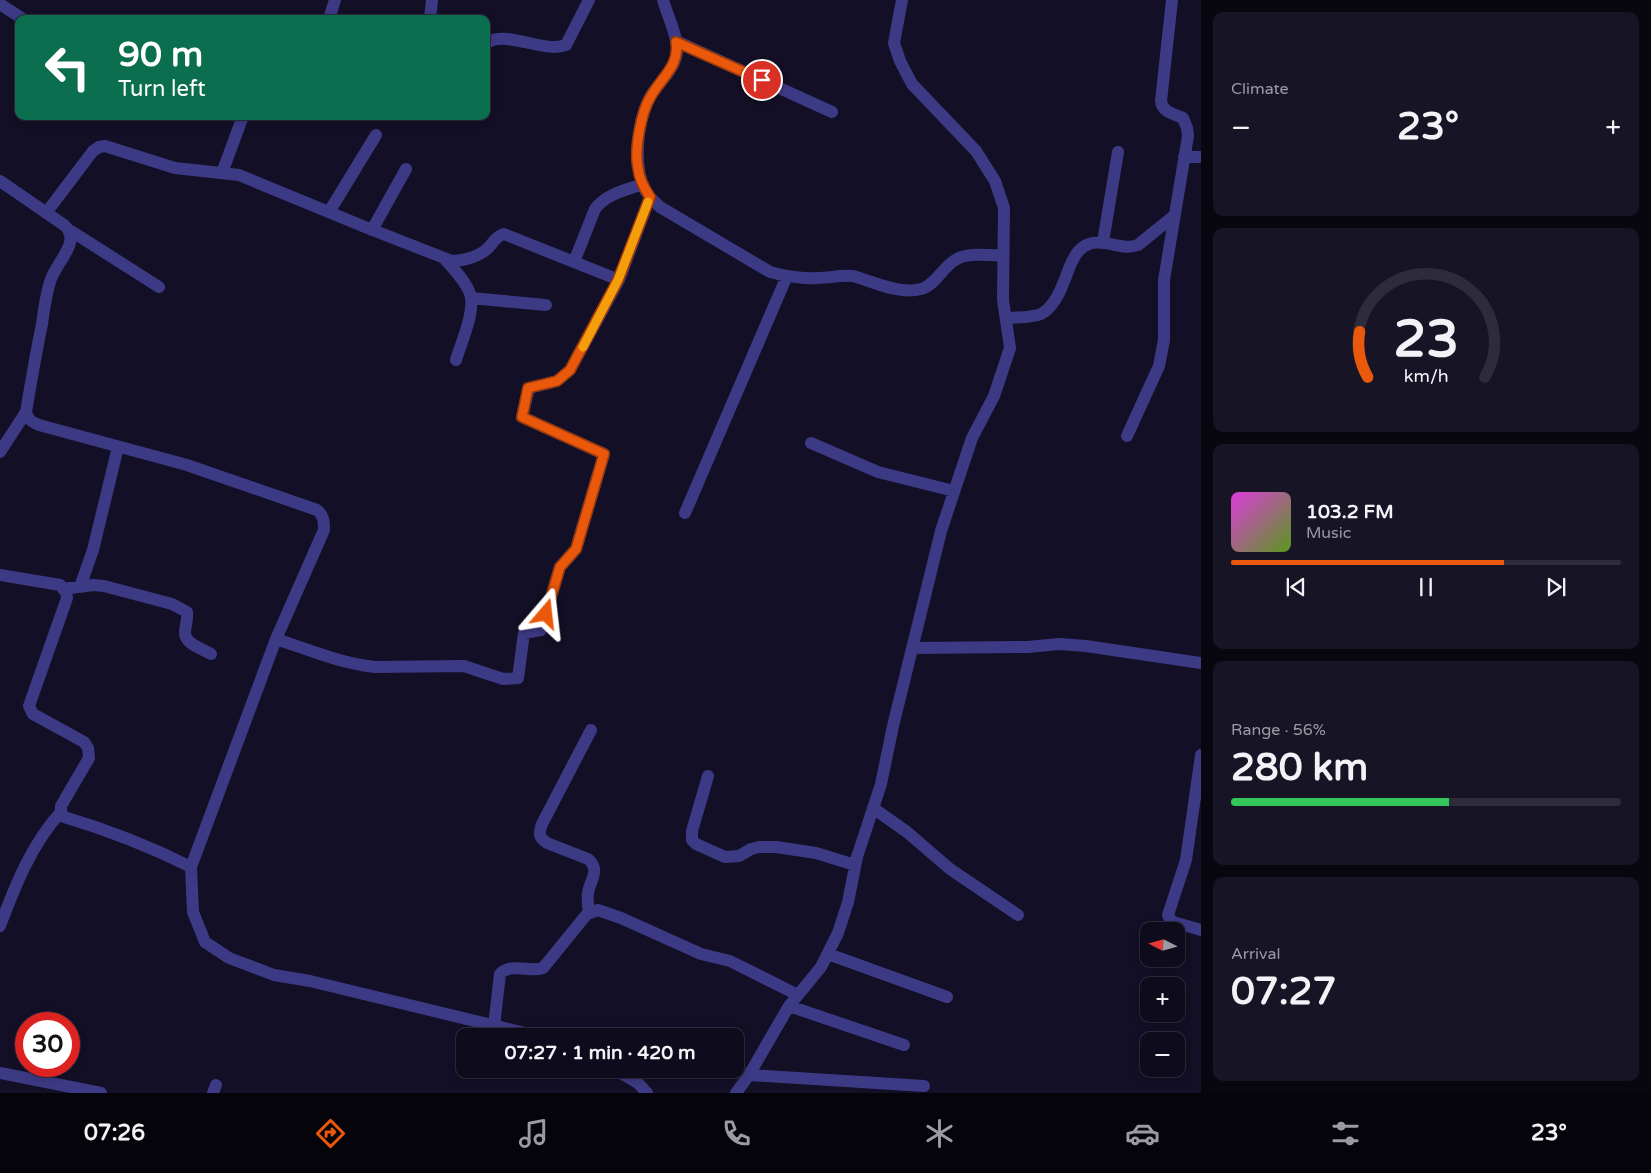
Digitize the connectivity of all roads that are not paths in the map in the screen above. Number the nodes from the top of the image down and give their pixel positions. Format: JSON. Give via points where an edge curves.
{"nodes":[{"id":1,"x":335,"y":0,"type":"edge"},
{"id":2,"x":432,"y":0,"type":"edge"},
{"id":3,"x":589,"y":0,"type":"edge"},
{"id":4,"x":662,"y":0,"type":"edge"},
{"id":5,"x":902,"y":0,"type":"edge"},
{"id":6,"x":1172,"y":0,"type":"edge"},
{"id":7,"x":0,"y":4,"type":"edge"},
{"id":8,"x":17,"y":15,"type":"edge"},
{"id":9,"x":330,"y":15,"type":"edge"},
{"id":10,"x":430,"y":15,"type":"edge"},
{"id":11,"x":490,"y":42,"type":"edge"},
{"id":12,"x":676,"y":42,"type":"junction"},
{"id":13,"x":832,"y":112,"type":"dead end"},
{"id":14,"x":242,"y":120,"type":"edge"},
{"id":15,"x":376,"y":135,"type":"dead end"},
{"id":16,"x":1118,"y":152,"type":"dead end"},
{"id":17,"x":1184,"y":157,"type":"junction"},
{"id":18,"x":1201,"y":157,"type":"edge"},
{"id":19,"x":406,"y":169,"type":"dead end"},
{"id":20,"x":222,"y":173,"type":"junction"},
{"id":21,"x":0,"y":181,"type":"edge"},
{"id":22,"x":643,"y":184,"type":"junction"},
{"id":23,"x":650,"y":197,"type":"junction"},
{"id":24,"x":329,"y":212,"type":"junction"},
{"id":25,"x":46,"y":213,"type":"junction"},
{"id":26,"x":1175,"y":215,"type":"junction"},
{"id":27,"x":372,"y":230,"type":"junction"},
{"id":28,"x":71,"y":231,"type":"junction"},
{"id":29,"x":1103,"y":242,"type":"junction"},
{"id":30,"x":1003,"y":256,"type":"junction"},
{"id":31,"x":444,"y":258,"type":"junction"},
{"id":32,"x":574,"y":262,"type":"junction"},
{"id":33,"x":787,"y":276,"type":"junction"},
{"id":34,"x":618,"y":280,"type":"junction"},
{"id":35,"x":159,"y":287,"type":"dead end"},
{"id":36,"x":471,"y":298,"type":"junction"},
{"id":37,"x":546,"y":305,"type":"dead end"},
{"id":38,"x":1006,"y":318,"type":"junction"},
{"id":39,"x":456,"y":360,"type":"dead end"},
{"id":40,"x":26,"y":412,"type":"junction"},
{"id":41,"x":1127,"y":436,"type":"dead end"},
{"id":42,"x":811,"y":443,"type":"dead end"},
{"id":43,"x":118,"y":447,"type":"junction"},
{"id":44,"x":0,"y":452,"type":"edge"},
{"id":45,"x":954,"y":491,"type":"junction"},
{"id":46,"x":685,"y":513,"type":"dead end"},
{"id":47,"x":0,"y":575,"type":"edge"},
{"id":48,"x":80,"y":587,"type":"junction"},
{"id":49,"x":63,"y":589,"type":"junction"},
{"id":50,"x":276,"y":639,"type":"junction"},
{"id":51,"x":912,"y":648,"type":"junction"},
{"id":52,"x":211,"y":654,"type":"dead end"},
{"id":53,"x":1201,"y":663,"type":"edge"},
{"id":54,"x":591,"y":730,"type":"dead end"},
{"id":55,"x":1201,"y":755,"type":"edge"},
{"id":56,"x":708,"y":776,"type":"dead end"},
{"id":57,"x":873,"y":808,"type":"junction"},
{"id":58,"x":61,"y":812,"type":"junction"},
{"id":59,"x":856,"y":865,"type":"junction"},
{"id":60,"x":191,"y":867,"type":"junction"},
{"id":61,"x":589,"y":913,"type":"junction"},
{"id":62,"x":1018,"y":915,"type":"dead end"},
{"id":63,"x":0,"y":926,"type":"edge"},
{"id":64,"x":1201,"y":930,"type":"edge"},
{"id":65,"x":828,"y":954,"type":"junction"},
{"id":66,"x":798,"y":995,"type":"junction"},
{"id":67,"x":947,"y":996,"type":"dead end"},
{"id":68,"x":789,"y":1006,"type":"junction"},
{"id":69,"x":494,"y":1026,"type":"junction"},
{"id":70,"x":503,"y":1028,"type":"edge"},
{"id":71,"x":904,"y":1045,"type":"dead end"},
{"id":72,"x":0,"y":1074,"type":"edge"},
{"id":73,"x":749,"y":1075,"type":"junction"},
{"id":74,"x":629,"y":1078,"type":"edge"},
{"id":75,"x":924,"y":1086,"type":"dead end"},
{"id":76,"x":101,"y":1093,"type":"edge"},
{"id":77,"x":647,"y":1093,"type":"edge"},
{"id":78,"x":736,"y":1093,"type":"edge"}],
"edges":[{"from":1,"to":9,"type":"street"},
{"from":2,"to":10,"type":"street"},
{"from":3,"to":11,"type":"street","via":[[566,45],[555,48],[498,38]]},
{"from":4,"to":12,"type":"street"},
{"from":5,"to":30,"type":"street","via":[[894,43],[900,61],[912,84],[976,151],[995,181],[1004,208]]},
{"from":6,"to":17,"type":"street","via":[[1160,101],[1165,110],[1183,118],[1186,123],[1188,136]]},
{"from":7,"to":8,"type":"street"},
{"from":12,"to":13,"type":"street"},
{"from":12,"to":22,"type":"street","via":[[677,52],[672,67],[645,107],[637,153]]},
{"from":14,"to":20,"type":"street"},
{"from":15,"to":24,"type":"street"},
{"from":16,"to":29,"type":"street"},
{"from":17,"to":18,"type":"street"},
{"from":17,"to":26,"type":"street"},
{"from":19,"to":27,"type":"street"},
{"from":20,"to":24,"type":"street","via":[[239,175]]},
{"from":20,"to":25,"type":"street","via":[[188,170],[110,147],[99,147]]},
{"from":21,"to":25,"type":"street"},
{"from":22,"to":23,"type":"street"},
{"from":22,"to":32,"type":"street","via":[[601,202]]},
{"from":23,"to":33,"type":"street","via":[[660,207],[770,272]]},
{"from":23,"to":34,"type":"street"},
{"from":24,"to":27,"type":"street"},
{"from":25,"to":28,"type":"street"},
{"from":26,"to":29,"type":"street","via":[[1138,245],[1128,248]]},
{"from":26,"to":41,"type":"street","via":[[1164,280],[1164,340],[1159,366]]},
{"from":27,"to":31,"type":"street"},
{"from":28,"to":35,"type":"street"},
{"from":28,"to":40,"type":"street","via":[[71,244],[56,268],[47,294]]},
{"from":29,"to":38,"type":"street","via":[[1092,243],[1078,252],[1048,309],[1040,314]]},
{"from":30,"to":33,"type":"street","via":[[958,258],[927,288],[920,290],[904,291],[844,275]]},
{"from":30,"to":38,"type":"street"},
{"from":31,"to":32,"type":"street","via":[[459,261],[483,252],[504,234]]},
{"from":31,"to":36,"type":"street"},
{"from":32,"to":34,"type":"street"},
{"from":33,"to":46,"type":"street"},
{"from":34,"to":50,"type":"street","via":[[570,370],[557,381],[528,388],[522,417],[604,454],[576,549],[560,567],[541,630],[524,633],[518,678],[503,679],[464,666],[360,666]]},
{"from":36,"to":37,"type":"street"},
{"from":36,"to":39,"type":"street","via":[[470,313]]},
{"from":38,"to":45,"type":"street","via":[[1010,348],[994,396],[972,438]]},
{"from":40,"to":43,"type":"street","via":[[30,421],[40,425]]},
{"from":40,"to":44,"type":"street"},
{"from":42,"to":45,"type":"street","via":[[878,472]]},
{"from":43,"to":48,"type":"street"},
{"from":43,"to":50,"type":"street","via":[[187,466],[322,514],[324,530]]},
{"from":45,"to":51,"type":"street"},
{"from":47,"to":49,"type":"street","via":[[60,585]]},
{"from":48,"to":49,"type":"street"},
{"from":48,"to":52,"type":"street","via":[[104,586],[183,608],[187,612],[185,633],[189,642]]},
{"from":49,"to":58,"type":"street","via":[[67,598],[29,706],[33,714],[84,742],[88,748],[90,758],[61,806]]},
{"from":50,"to":60,"type":"street"},
{"from":51,"to":53,"type":"street","via":[[1060,644]]},
{"from":51,"to":57,"type":"street"},
{"from":54,"to":61,"type":"street","via":[[539,835],[547,843],[592,863],[595,872],[588,891]]},
{"from":55,"to":64,"type":"street","via":[[1186,860],[1168,915],[1173,922]]},
{"from":56,"to":59,"type":"street","via":[[692,831],[692,840],[696,844],[725,857],[739,856],[759,847],[776,847],[816,853]]},
{"from":57,"to":59,"type":"street"},
{"from":57,"to":62,"type":"street","via":[[950,869]]},
{"from":58,"to":60,"type":"street","via":[[64,817]]},
{"from":58,"to":63,"type":"street","via":[[43,833],[12,894]]},
{"from":59,"to":65,"type":"street","via":[[848,902]]},
{"from":60,"to":69,"type":"street","via":[[193,912],[205,942],[230,958],[274,975]]},
{"from":61,"to":66,"type":"street","via":[[598,910],[608,912],[701,954],[730,961]]},
{"from":61,"to":69,"type":"street","via":[[543,968],[502,971]]},
{"from":65,"to":66,"type":"street"},
{"from":65,"to":67,"type":"street"},
{"from":66,"to":68,"type":"street"},
{"from":68,"to":71,"type":"street"},
{"from":68,"to":73,"type":"street"},
{"from":69,"to":70,"type":"street"},
{"from":72,"to":76,"type":"street"},
{"from":73,"to":75,"type":"street"},
{"from":73,"to":78,"type":"street"},
{"from":74,"to":77,"type":"street"}]}
